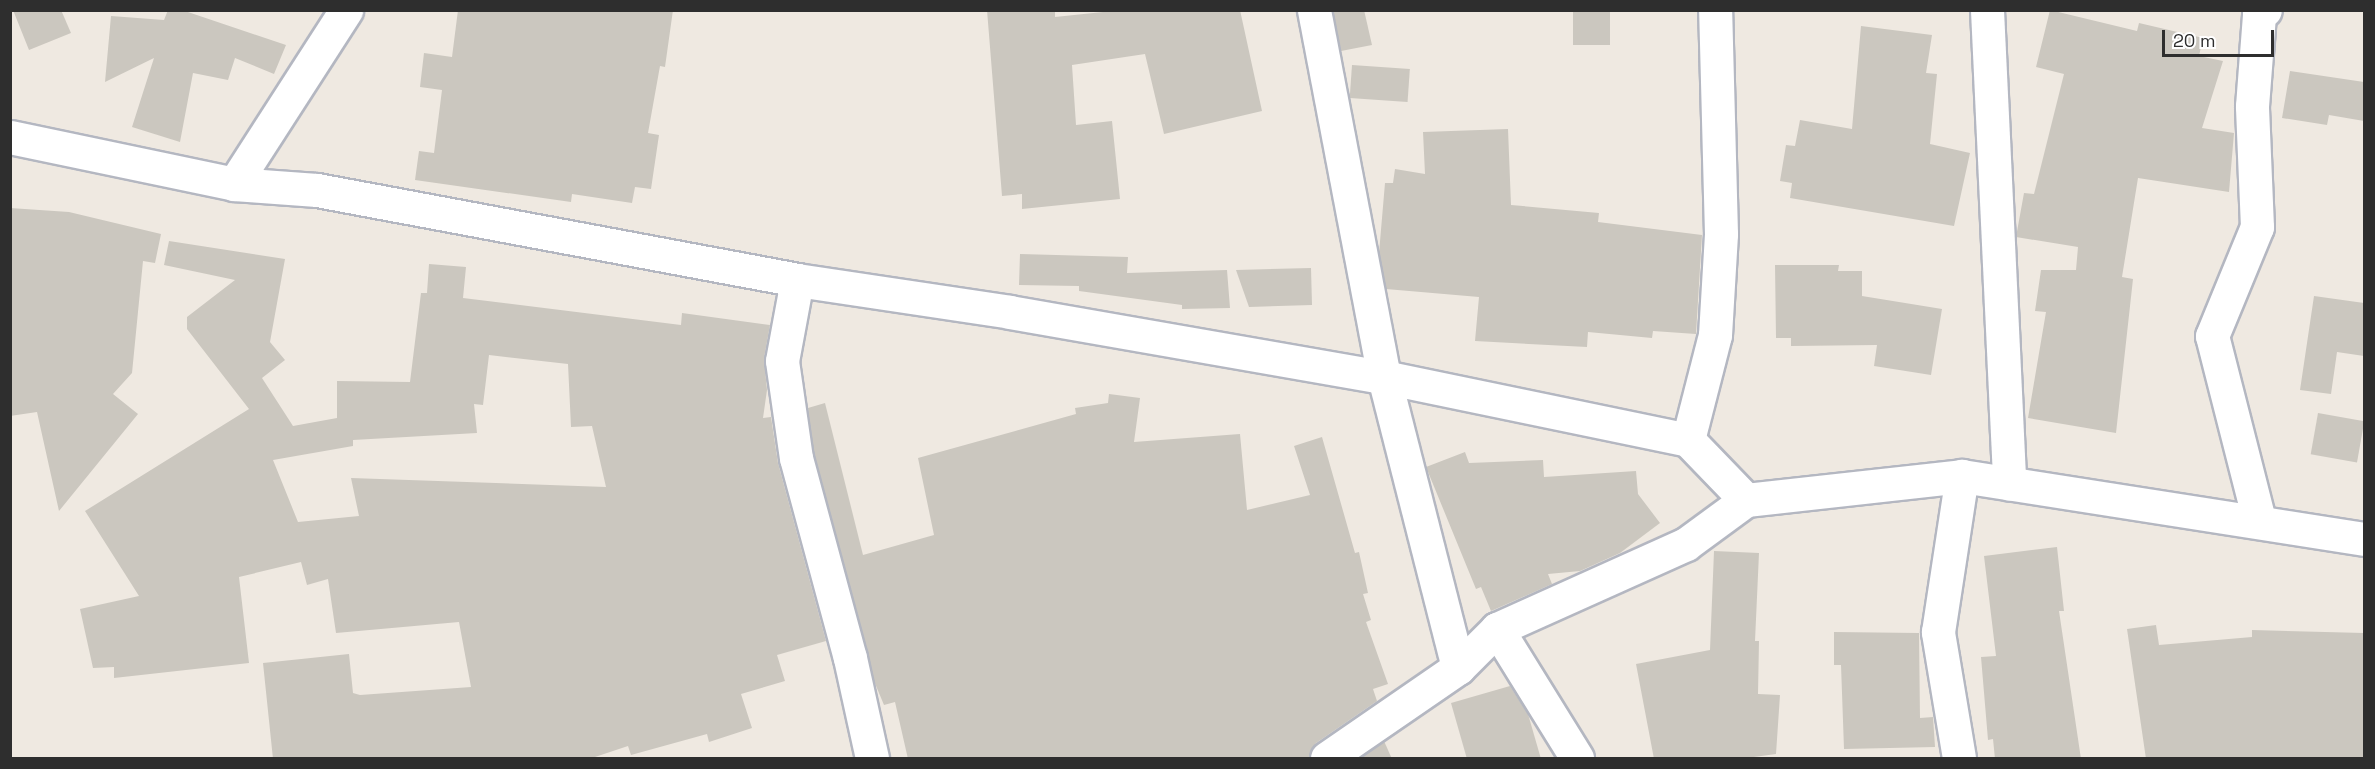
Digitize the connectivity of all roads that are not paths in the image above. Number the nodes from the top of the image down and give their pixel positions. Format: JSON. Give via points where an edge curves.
{"nodes":[{"id":1,"x":346,"y":10,"type":"edge"},
{"id":2,"x":1314,"y":10,"type":"edge"},
{"id":3,"x":1715,"y":10,"type":"edge"},
{"id":4,"x":1987,"y":10,"type":"edge"},
{"id":5,"x":2265,"y":10,"type":"edge"},
{"id":6,"x":16,"y":142,"type":"edge"},
{"id":7,"x":234,"y":184,"type":"junction"},
{"id":8,"x":797,"y":280,"type":"junction"},
{"id":9,"x":1384,"y":378,"type":"junction"},
{"id":10,"x":1688,"y":440,"type":"junction"},
{"id":11,"x":1962,"y":476,"type":"junction"},
{"id":12,"x":2009,"y":483,"type":"junction"},
{"id":13,"x":1746,"y":500,"type":"junction"},
{"id":14,"x":2259,"y":520,"type":"junction"},
{"id":15,"x":2364,"y":538,"type":"edge"},
{"id":16,"x":1497,"y":629,"type":"junction"},
{"id":17,"x":1458,"y":668,"type":"junction"},
{"id":18,"x":872,"y":759,"type":"edge"},
{"id":19,"x":1327,"y":759,"type":"edge"},
{"id":20,"x":1577,"y":759,"type":"edge"},
{"id":21,"x":1959,"y":759,"type":"edge"}],
"edges":[{"from":1,"to":7,"type":"street"},
{"from":2,"to":9,"type":"street"},
{"from":3,"to":10,"type":"street","via":[[1721,234],[1715,335]]},
{"from":4,"to":12,"type":"street"},
{"from":5,"to":14,"type":"street","via":[[2259,14],[2252,106],[2257,227],[2212,336]]},
{"from":6,"to":7,"type":"street"},
{"from":7,"to":8,"type":"street","via":[[317,190]]},
{"from":8,"to":9,"type":"street","via":[[1010,312]]},
{"from":8,"to":18,"type":"street","via":[[782,361],[796,458],[850,658]]},
{"from":9,"to":10,"type":"street"},
{"from":9,"to":17,"type":"street"},
{"from":10,"to":13,"type":"street"},
{"from":11,"to":12,"type":"street"},
{"from":11,"to":13,"type":"street"},
{"from":11,"to":21,"type":"street","via":[[1938,632]]},
{"from":12,"to":14,"type":"street"},
{"from":13,"to":16,"type":"street","via":[[1686,544]]},
{"from":14,"to":15,"type":"street"},
{"from":16,"to":17,"type":"street"},
{"from":16,"to":20,"type":"street"},
{"from":17,"to":19,"type":"street"}]}
